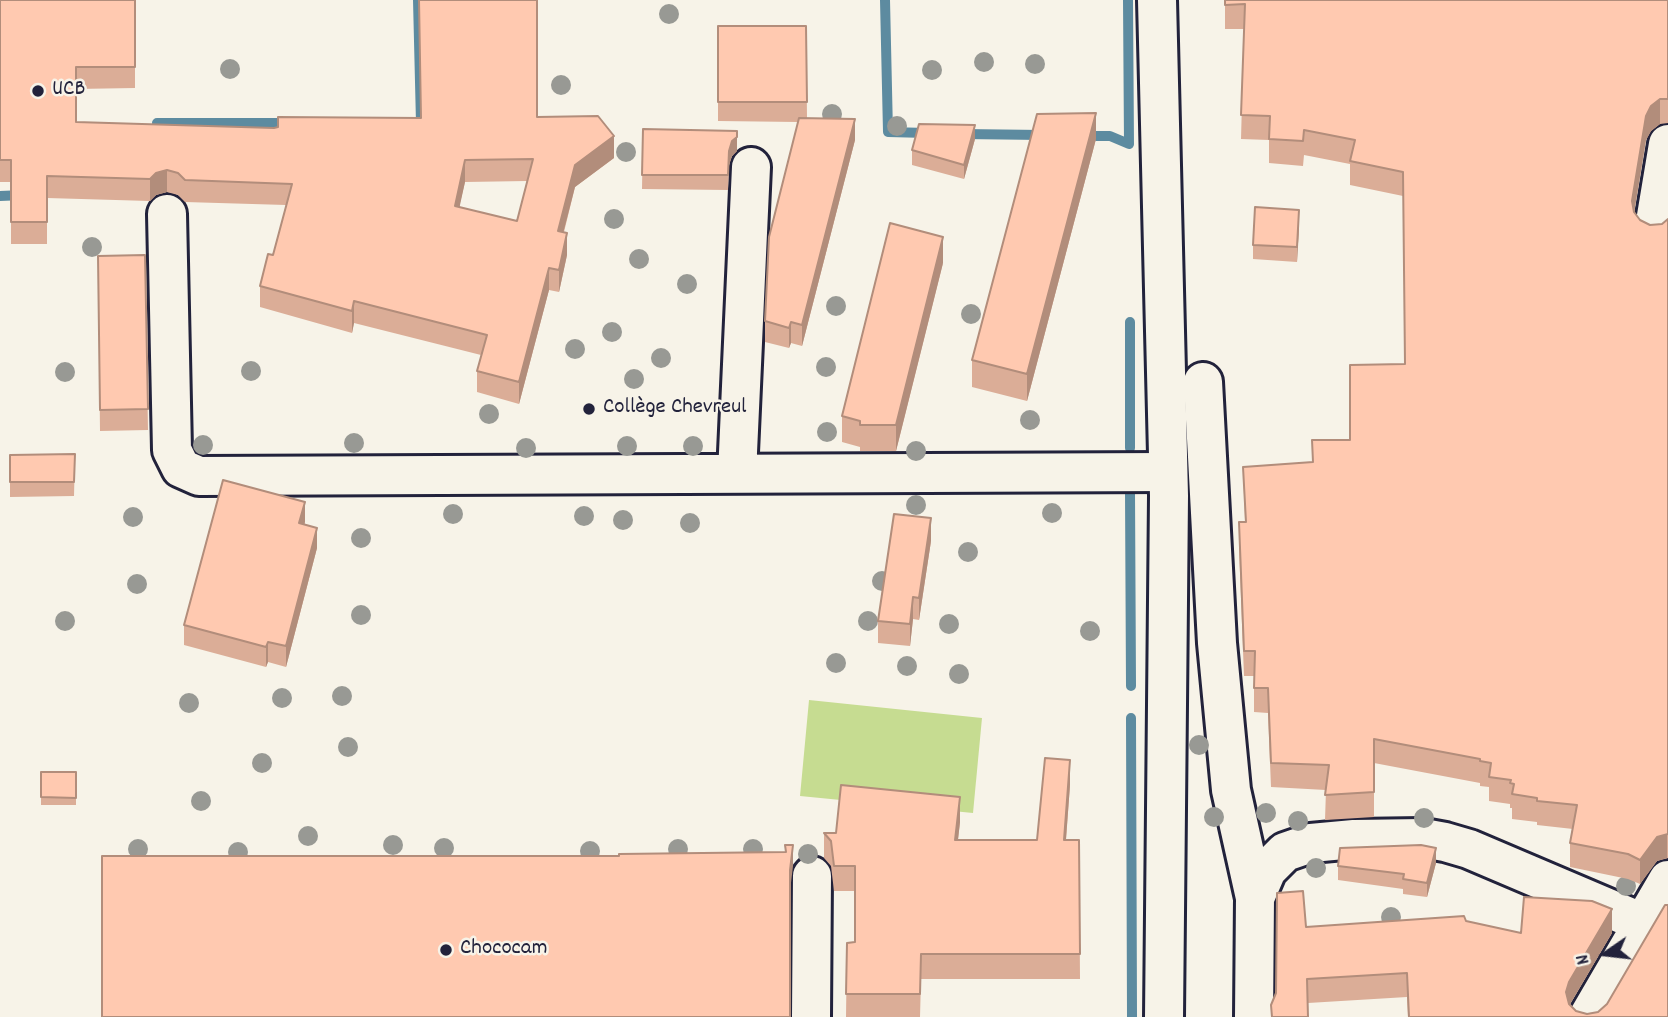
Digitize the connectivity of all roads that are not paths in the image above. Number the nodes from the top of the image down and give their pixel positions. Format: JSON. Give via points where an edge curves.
{"nodes":[{"id":1,"x":1157,"y":0,"type":"edge"},
{"id":2,"x":1668,"y":144,"type":"edge"},
{"id":3,"x":751,"y":167,"type":"dead end"},
{"id":4,"x":167,"y":214,"type":"dead end"},
{"id":5,"x":1654,"y":228,"type":"edge"},
{"id":6,"x":1203,"y":382,"type":"dead end"},
{"id":7,"x":1168,"y":472,"type":"junction"},
{"id":8,"x":737,"y":474,"type":"junction"},
{"id":9,"x":812,"y":876,"type":"dead end"},
{"id":10,"x":1668,"y":880,"type":"edge"},
{"id":11,"x":1255,"y":898,"type":"junction"},
{"id":12,"x":1643,"y":923,"type":"junction"},
{"id":13,"x":811,"y":1017,"type":"edge"},
{"id":14,"x":1164,"y":1017,"type":"edge"},
{"id":15,"x":1254,"y":1017,"type":"edge"},
{"id":16,"x":1587,"y":1017,"type":"edge"}],
"edges":[{"from":1,"to":7,"type":"main road"},
{"from":2,"to":5,"type":"main road"},
{"from":3,"to":8,"type":"main road"},
{"from":4,"to":8,"type":"main road","via":[[172,450],[181,468],[199,476]]},
{"from":6,"to":11,"type":"main road","via":[[1217,643],[1231,790]]},
{"from":7,"to":8,"type":"main road"},
{"from":7,"to":14,"type":"main road"},
{"from":9,"to":13,"type":"main road"},
{"from":10,"to":12,"type":"main road"},
{"from":11,"to":12,"type":"main road","via":[[1267,870],[1285,852],[1354,839],[1423,838],[1469,849]]},
{"from":11,"to":15,"type":"main road"},
{"from":12,"to":16,"type":"main road"}]}
